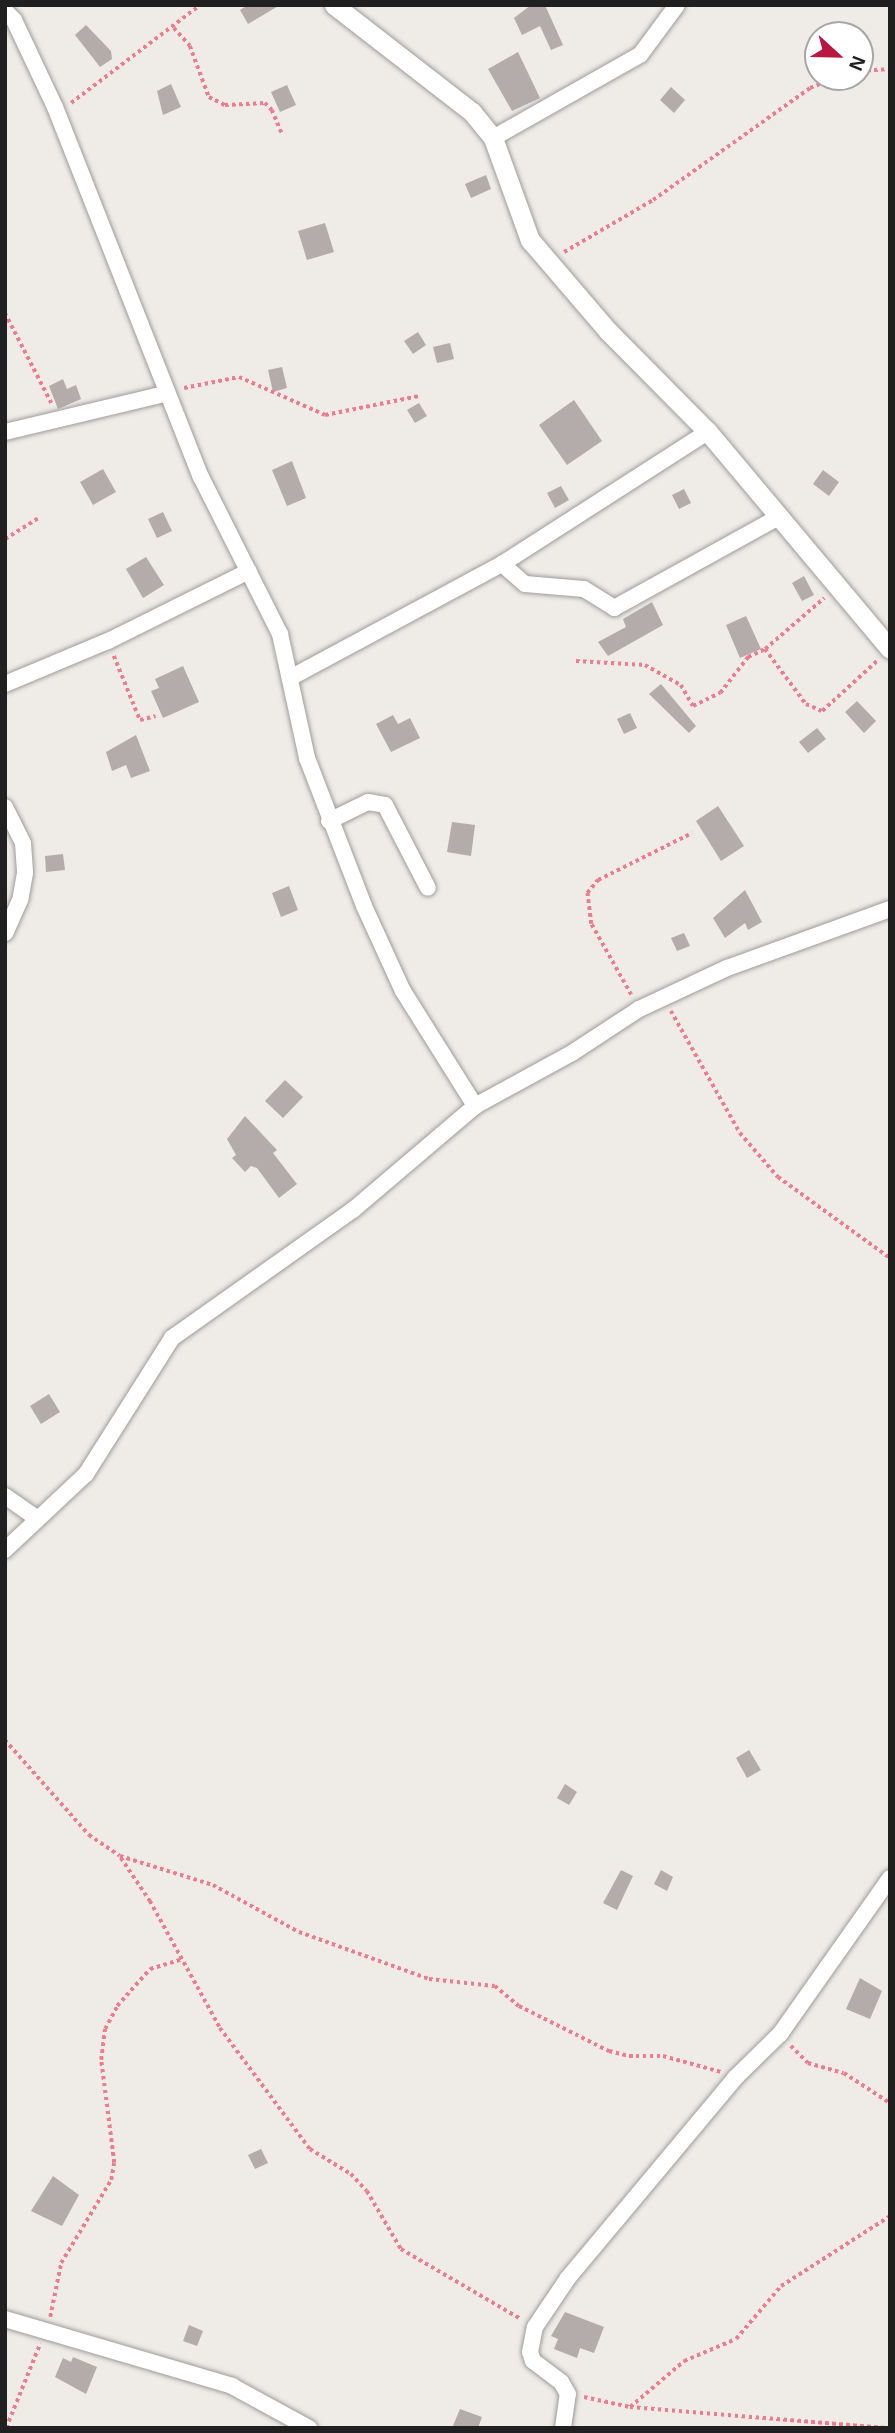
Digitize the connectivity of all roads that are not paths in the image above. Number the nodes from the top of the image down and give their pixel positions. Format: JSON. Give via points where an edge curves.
{"nodes":[{"id":1,"x":334,"y":5,"type":"edge"},
{"id":2,"x":677,"y":5,"type":"edge"},
{"id":3,"x":5,"y":11,"type":"edge"},
{"id":4,"x":494,"y":138,"type":"junction"},
{"id":5,"x":165,"y":394,"type":"junction"},
{"id":6,"x":5,"y":432,"type":"edge"},
{"id":7,"x":708,"y":432,"type":"junction"},
{"id":8,"x":777,"y":518,"type":"junction"},
{"id":9,"x":502,"y":564,"type":"junction"},
{"id":10,"x":249,"y":571,"type":"junction"},
{"id":11,"x":886,"y":653,"type":"edge"},
{"id":12,"x":290,"y":678,"type":"junction"},
{"id":13,"x":5,"y":684,"type":"edge"},
{"id":14,"x":5,"y":807,"type":"edge"},
{"id":15,"x":329,"y":821,"type":"junction"},
{"id":16,"x":428,"y":888,"type":"dead end"},
{"id":17,"x":890,"y":909,"type":"edge"},
{"id":18,"x":5,"y":933,"type":"edge"},
{"id":19,"x":475,"y":1106,"type":"junction"},
{"id":20,"x":5,"y":1496,"type":"edge"},
{"id":21,"x":37,"y":1518,"type":"junction"},
{"id":22,"x":5,"y":1550,"type":"edge"},
{"id":23,"x":890,"y":1878,"type":"edge"},
{"id":24,"x":5,"y":2319,"type":"edge"},
{"id":25,"x":309,"y":2428,"type":"edge"},
{"id":26,"x":564,"y":2428,"type":"edge"}],
"edges":[{"from":1,"to":4,"type":"street","via":[[472,112]]},
{"from":2,"to":4,"type":"street","via":[[640,55]]},
{"from":3,"to":5,"type":"street","via":[[55,107]]},
{"from":4,"to":7,"type":"street","via":[[530,240],[608,331]]},
{"from":5,"to":6,"type":"street"},
{"from":5,"to":10,"type":"street"},
{"from":7,"to":8,"type":"street"},
{"from":7,"to":9,"type":"street"},
{"from":8,"to":9,"type":"street","via":[[614,608],[584,589],[525,584]]},
{"from":8,"to":11,"type":"street"},
{"from":9,"to":12,"type":"street"},
{"from":10,"to":12,"type":"street","via":[[280,634]]},
{"from":10,"to":13,"type":"street","via":[[108,641]]},
{"from":12,"to":15,"type":"street","via":[[307,758]]},
{"from":14,"to":18,"type":"street","via":[[23,843],[25,873],[20,900]]},
{"from":15,"to":16,"type":"street","via":[[368,802],[385,805]]},
{"from":15,"to":19,"type":"street","via":[[403,991]]},
{"from":17,"to":19,"type":"street","via":[[727,968],[639,1009],[572,1053]]},
{"from":19,"to":21,"type":"street","via":[[353,1210],[172,1338],[86,1474]]},
{"from":20,"to":21,"type":"street"},
{"from":21,"to":22,"type":"street"},
{"from":23,"to":26,"type":"street","via":[[780,2034],[735,2078],[568,2278],[535,2327],[530,2352],[533,2361],[568,2393]]},
{"from":24,"to":25,"type":"street","via":[[232,2386]]}]}
